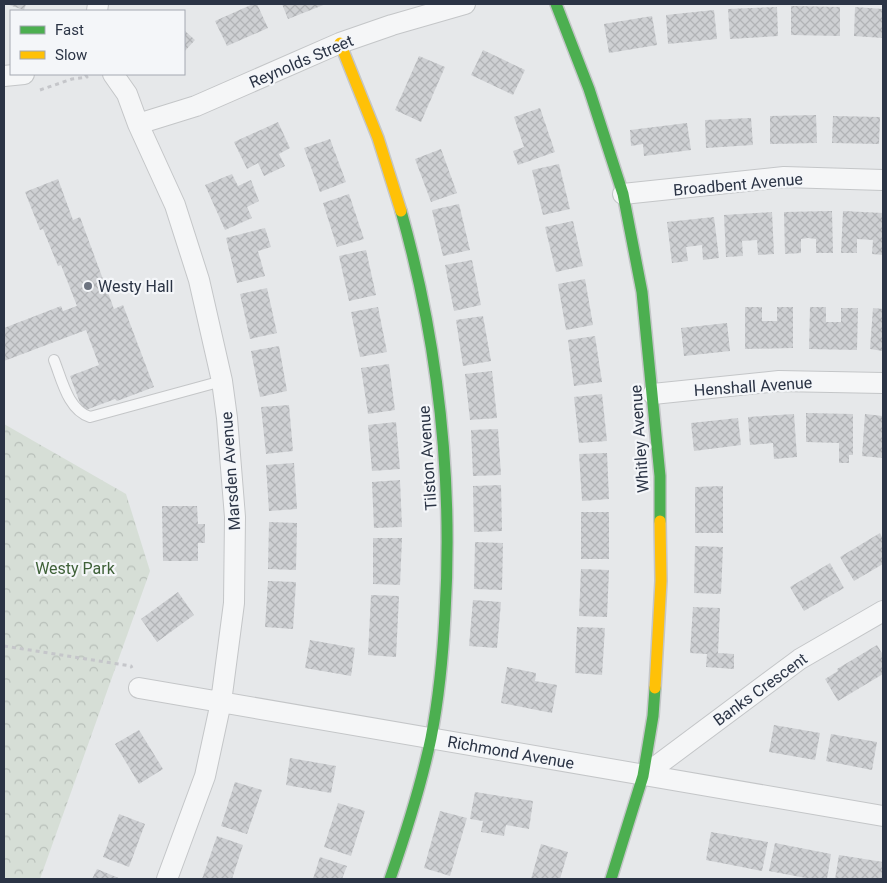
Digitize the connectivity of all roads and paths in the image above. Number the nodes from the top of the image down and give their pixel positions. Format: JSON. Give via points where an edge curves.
{"nodes":[{"id":1,"x":466,"y":4,"type":"edge"},
{"id":2,"x":556,"y":4,"type":"edge"},
{"id":3,"x":340,"y":43,"type":"junction"},
{"id":4,"x":86,"y":75,"type":"edge"},
{"id":5,"x":113,"y":75,"type":"edge"},
{"id":6,"x":36,"y":92,"type":"dead end"},
{"id":7,"x":138,"y":124,"type":"junction"},
{"id":8,"x":883,"y":180,"type":"edge"},
{"id":9,"x":623,"y":194,"type":"junction"},
{"id":10,"x":54,"y":360,"type":"dead end"},
{"id":11,"x":222,"y":381,"type":"junction"},
{"id":12,"x":883,"y":383,"type":"edge"},
{"id":13,"x":653,"y":394,"type":"junction"},
{"id":14,"x":883,"y":611,"type":"edge"},
{"id":15,"x":4,"y":646,"type":"edge"},
{"id":16,"x":139,"y":688,"type":"joint"},
{"id":17,"x":221,"y":702,"type":"junction"},
{"id":18,"x":431,"y":738,"type":"junction"},
{"id":19,"x":643,"y":776,"type":"junction"},
{"id":20,"x":883,"y":816,"type":"edge"},
{"id":21,"x":167,"y":879,"type":"edge"},
{"id":22,"x":390,"y":879,"type":"edge"},
{"id":23,"x":611,"y":879,"type":"edge"}],
"edges":[{"from":1,"to":3,"type":"street","name":"Reynolds Street"},
{"from":2,"to":9,"type":"street","name":"Whitley Avenue","via":[[589,89]]},
{"from":3,"to":7,"type":"street","name":"Reynolds Street","via":[[196,106]]},
{"from":3,"to":18,"type":"street","name":"Tilston Avenue","via":[[383,151],[398,202],[426,316],[437,378],[448,518],[447,587]]},
{"from":4,"to":6,"type":"path"},
{"from":5,"to":7,"type":"street","name":"Marsden Avenue","via":[[127,94]]},
{"from":7,"to":11,"type":"street","name":"Marsden Avenue","via":[[178,214],[200,280]]},
{"from":8,"to":9,"type":"street","name":"Broadbent Avenue","via":[[784,177]]},
{"from":9,"to":13,"type":"street","name":"Whitley Avenue","via":[[642,292]]},
{"from":10,"to":11,"type":"lane","via":[[72,404],[90,417]]},
{"from":11,"to":17,"type":"street","name":"Marsden Avenue","via":[[235,517],[235,561],[234,603]]},
{"from":12,"to":13,"type":"street","name":"Henshall Avenue","via":[[779,381]]},
{"from":13,"to":19,"type":"street","name":"Whitley Avenue","via":[[660,476],[661,581],[653,716]]},
{"from":14,"to":19,"type":"street","name":"Banks Crescent","via":[[800,658]]},
{"from":15,"to":16,"type":"path","via":[[130,666]]},
{"from":16,"to":17,"type":"street","name":"Richmond Avenue"},
{"from":17,"to":18,"type":"street","name":"Richmond Avenue"},
{"from":17,"to":21,"type":"street","name":"Marsden Avenue","via":[[205,776]]},
{"from":18,"to":19,"type":"street","name":"Richmond Avenue"},
{"from":18,"to":22,"type":"street","name":"Tilston Avenue"},
{"from":19,"to":20,"type":"street","name":"Richmond Avenue"},
{"from":19,"to":23,"type":"street","name":"Whitley Avenue"}]}
